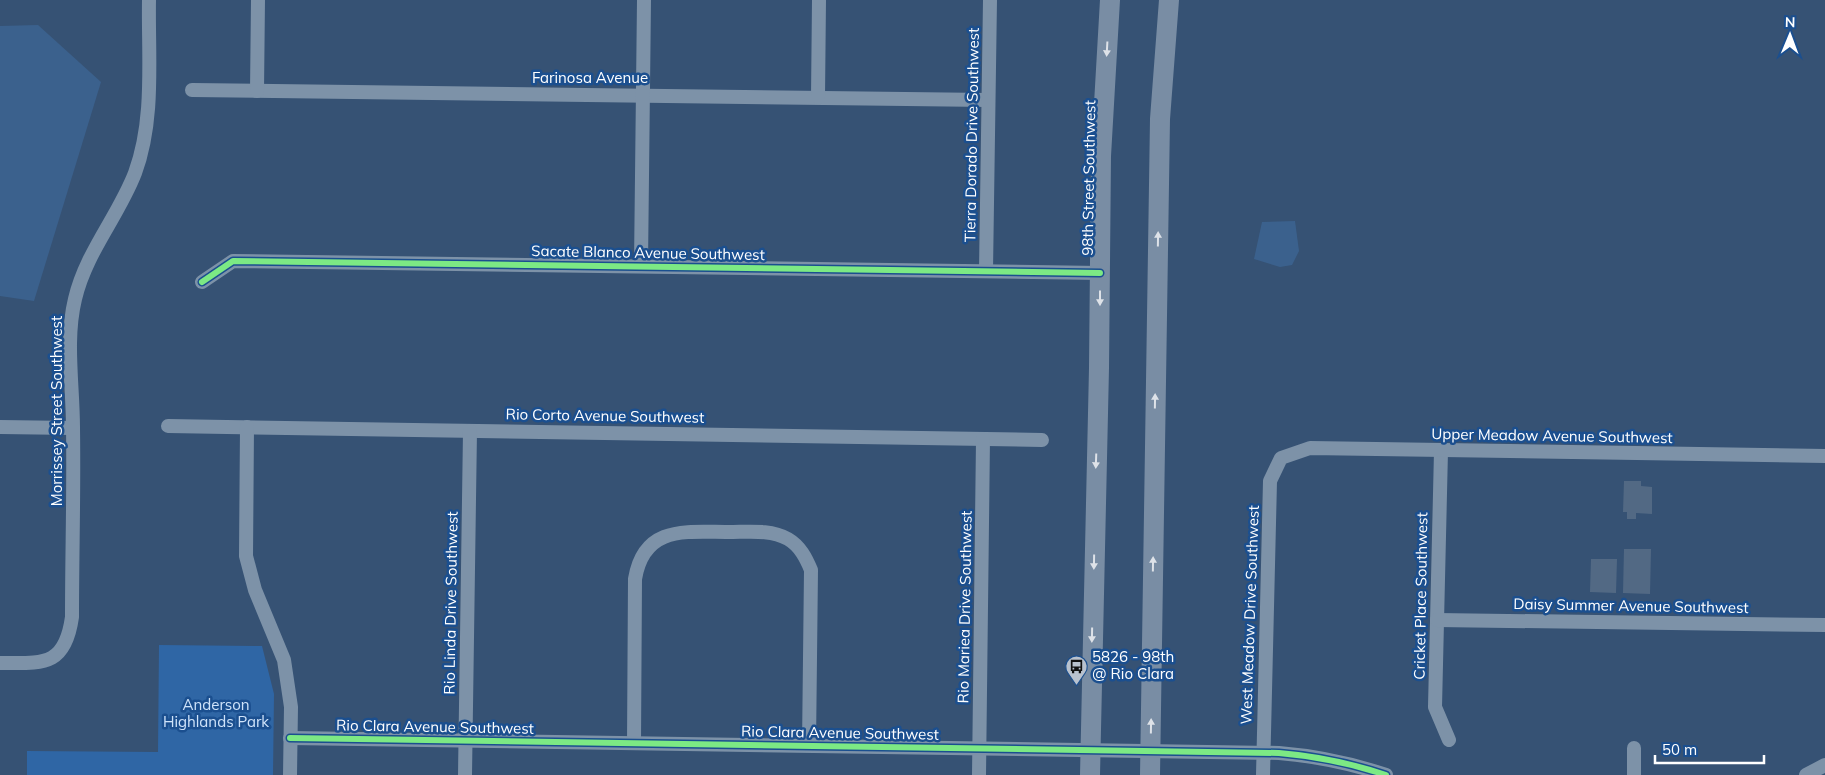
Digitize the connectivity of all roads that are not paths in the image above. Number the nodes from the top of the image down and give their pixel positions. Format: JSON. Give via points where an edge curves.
{"nodes":[{"id":1,"x":149,"y":0,"type":"edge"},
{"id":2,"x":258,"y":0,"type":"edge"},
{"id":3,"x":644,"y":0,"type":"edge"},
{"id":4,"x":819,"y":0,"type":"edge"},
{"id":5,"x":990,"y":0,"type":"edge"},
{"id":6,"x":1110,"y":0,"type":"edge"},
{"id":7,"x":1169,"y":0,"type":"edge"},
{"id":8,"x":192,"y":90,"type":"dead end"},
{"id":9,"x":257,"y":91,"type":"junction"},
{"id":10,"x":643,"y":94,"type":"junction"},
{"id":11,"x":818,"y":97,"type":"junction"},
{"id":12,"x":988,"y":100,"type":"junction"},
{"id":13,"x":641,"y":266,"type":"junction"},
{"id":14,"x":986,"y":271,"type":"junction"},
{"id":15,"x":1100,"y":273,"type":"junction"},
{"id":16,"x":202,"y":282,"type":"dead end"},
{"id":17,"x":168,"y":426,"type":"dead end"},
{"id":18,"x":0,"y":427,"type":"edge"},
{"id":19,"x":247,"y":427,"type":"junction"},
{"id":20,"x":73,"y":428,"type":"junction"},
{"id":21,"x":470,"y":430,"type":"junction"},
{"id":22,"x":983,"y":438,"type":"junction"},
{"id":23,"x":1042,"y":440,"type":"dead end"},
{"id":24,"x":1441,"y":451,"type":"junction"},
{"id":25,"x":1825,"y":456,"type":"edge"},
{"id":26,"x":1281,"y":458,"type":"joint"},
{"id":27,"x":1437,"y":620,"type":"junction"},
{"id":28,"x":1825,"y":625,"type":"edge"},
{"id":29,"x":0,"y":663,"type":"edge"},
{"id":30,"x":290,"y":738,"type":"junction"},
{"id":31,"x":466,"y":740,"type":"junction"},
{"id":32,"x":1449,"y":740,"type":"dead end"},
{"id":33,"x":634,"y":743,"type":"junction"},
{"id":34,"x":809,"y":745,"type":"junction"},
{"id":35,"x":980,"y":748,"type":"junction"},
{"id":36,"x":1634,"y":748,"type":"dead end"},
{"id":37,"x":1091,"y":749,"type":"junction"},
{"id":38,"x":1150,"y":751,"type":"junction"},
{"id":39,"x":1263,"y":753,"type":"junction"},
{"id":40,"x":1825,"y":765,"type":"edge"},
{"id":41,"x":290,"y":775,"type":"edge"},
{"id":42,"x":465,"y":775,"type":"edge"},
{"id":43,"x":979,"y":775,"type":"edge"},
{"id":44,"x":1090,"y":775,"type":"edge"},
{"id":45,"x":1150,"y":775,"type":"edge"},
{"id":46,"x":1263,"y":775,"type":"edge"},
{"id":47,"x":1386,"y":775,"type":"edge"},
{"id":48,"x":1634,"y":775,"type":"edge"},
{"id":49,"x":1806,"y":775,"type":"edge"}],
"edges":[{"from":1,"to":20,"type":"street","name":"Morrissey Street Southwest","via":[[147,128],[132,180],[121,206],[85,265],[75,300],[70,342]]},
{"from":2,"to":9,"type":"street"},
{"from":3,"to":10,"type":"street"},
{"from":4,"to":11,"type":"street"},
{"from":5,"to":12,"type":"street","name":"Tierra Dorado Drive Southwest"},
{"from":6,"to":15,"type":"main road","name":"98th Street Southwest","one_way":true,"via":[[1100,156]]},
{"from":38,"to":7,"type":"main road","one_way":true,"via":[[1160,118]]},
{"from":8,"to":9,"type":"street","name":"Farinosa Avenue"},
{"from":9,"to":10,"type":"street","name":"Farinosa Avenue"},
{"from":10,"to":11,"type":"street","name":"Farinosa Avenue"},
{"from":10,"to":13,"type":"street"},
{"from":11,"to":12,"type":"street","name":"Farinosa Avenue"},
{"from":12,"to":14,"type":"street","name":"Tierra Dorado Drive Southwest"},
{"from":13,"to":14,"type":"street","name":"Sacate Blanco Avenue Southwest"},
{"from":13,"to":16,"type":"street","name":"Sacate Blanco Avenue Southwest","via":[[233,261]]},
{"from":14,"to":15,"type":"street","name":"Sacate Blanco Avenue Southwest"},
{"from":15,"to":37,"type":"main road","name":"98th Street Southwest","one_way":true},
{"from":17,"to":19,"type":"street","name":"Rio Corto Avenue Southwest"},
{"from":18,"to":20,"type":"street"},
{"from":19,"to":21,"type":"street","name":"Rio Corto Avenue Southwest"},
{"from":19,"to":30,"type":"street","via":[[246,556],[255,590],[284,660],[291,708]]},
{"from":20,"to":29,"type":"street","name":"Morrissey Street Southwest","via":[[72,617],[69,637],[61,653],[37,663]]},
{"from":21,"to":22,"type":"street","name":"Rio Corto Avenue Southwest"},
{"from":21,"to":31,"type":"street","name":"Rio Linda Drive Southwest"},
{"from":22,"to":23,"type":"street","name":"Rio Corto Avenue Southwest"},
{"from":22,"to":35,"type":"street","name":"Rio Mariea Drive Southwest"},
{"from":24,"to":25,"type":"street","name":"Upper Meadow Avenue Southwest"},
{"from":24,"to":26,"type":"street","name":"Upper Meadow Avenue Southwest","via":[[1310,448]]},
{"from":24,"to":27,"type":"street","name":"Cricket Place Southwest"},
{"from":26,"to":39,"type":"street","name":"West Meadow Drive Southwest","via":[[1270,481]]},
{"from":27,"to":28,"type":"street","name":"Daisy Summer Avenue Southwest"},
{"from":27,"to":32,"type":"street","name":"Cricket Place Southwest","via":[[1435,707]]},
{"from":30,"to":31,"type":"street","name":"Rio Clara Avenue Southwest"},
{"from":30,"to":41,"type":"street"},
{"from":31,"to":33,"type":"street","name":"Rio Clara Avenue Southwest"},
{"from":31,"to":42,"type":"street","name":"Rio Linda Drive Southwest"},
{"from":33,"to":34,"type":"street","name":"Rio Clara Avenue Southwest"},
{"from":33,"to":34,"type":"street","via":[[637,566],[653,543],[666,535],[724,532],[778,534],[791,540],[807,559],[812,581]]},
{"from":34,"to":35,"type":"street","name":"Rio Clara Avenue Southwest"},
{"from":35,"to":37,"type":"street","name":"Rio Clara Avenue Southwest"},
{"from":35,"to":43,"type":"street","name":"Rio Mariea Drive Southwest"},
{"from":36,"to":48,"type":"street"},
{"from":37,"to":38,"type":"street","name":"Rio Clara Avenue Southwest"},
{"from":37,"to":44,"type":"main road","name":"98th Street Southwest"},
{"from":38,"to":39,"type":"street","name":"Rio Clara Avenue Southwest"},
{"from":38,"to":45,"type":"main road"},
{"from":39,"to":46,"type":"street","name":"West Meadow Drive Southwest"},
{"from":39,"to":47,"type":"street","name":"Rio Clara Avenue Southwest","via":[[1306,755],[1348,762]]},
{"from":40,"to":49,"type":"street"}]}
